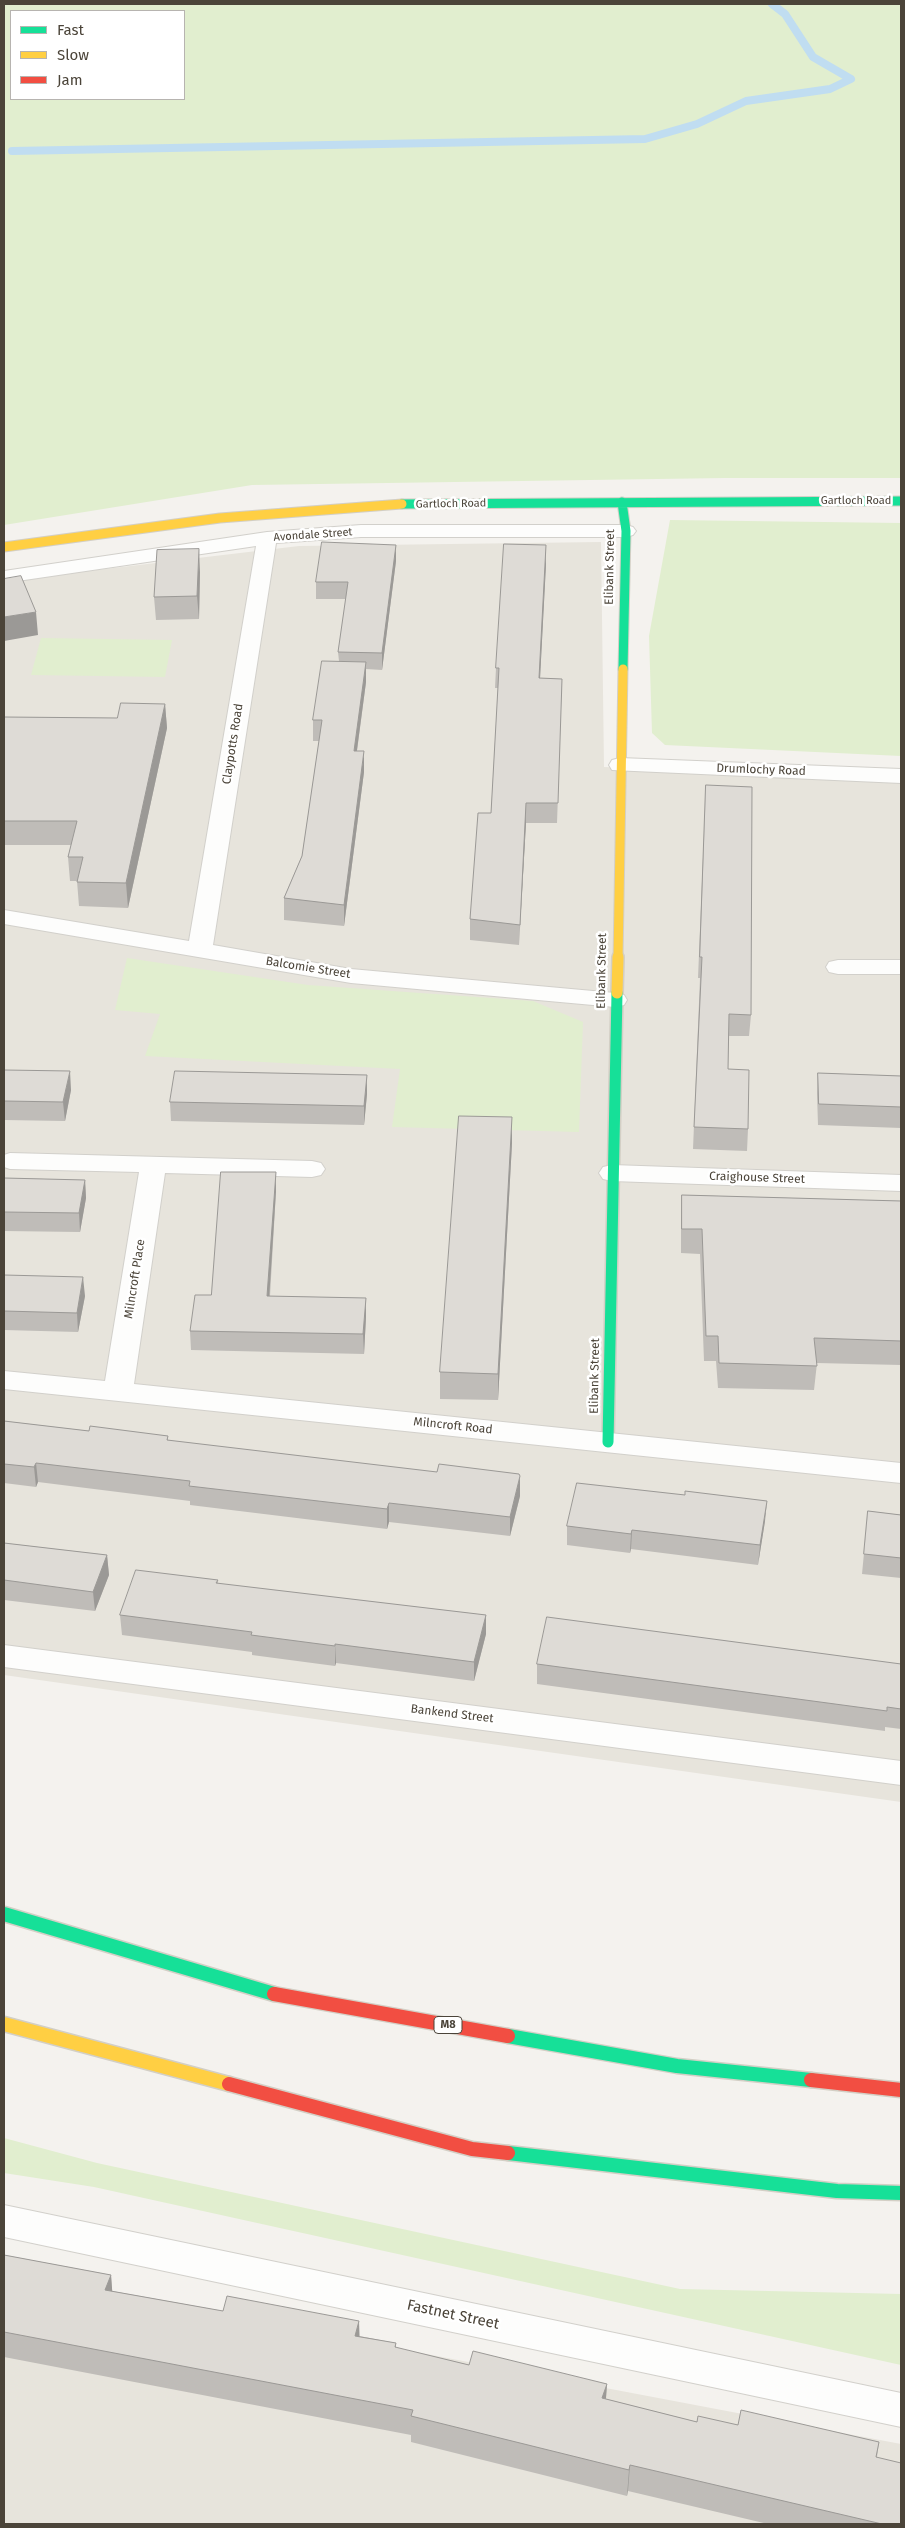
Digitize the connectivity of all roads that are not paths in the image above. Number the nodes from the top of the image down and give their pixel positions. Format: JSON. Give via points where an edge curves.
{"nodes":[{"id":1,"x":901,"y":501,"type":"edge"},
{"id":2,"x":622,"y":502,"type":"junction"},
{"id":3,"x":626,"y":532,"type":"junction"},
{"id":4,"x":267,"y":538,"type":"junction"},
{"id":5,"x":4,"y":546,"type":"edge"},
{"id":6,"x":4,"y":577,"type":"edge"},
{"id":7,"x":620,"y":765,"type":"junction"},
{"id":8,"x":901,"y":776,"type":"edge"},
{"id":9,"x":4,"y":917,"type":"edge"},
{"id":10,"x":200,"y":950,"type":"junction"},
{"id":11,"x":838,"y":967,"type":"dead end"},
{"id":12,"x":901,"y":967,"type":"edge"},
{"id":13,"x":615,"y":1000,"type":"junction"},
{"id":14,"x":10,"y":1161,"type":"dead end"},
{"id":15,"x":152,"y":1165,"type":"junction"},
{"id":16,"x":312,"y":1169,"type":"dead end"},
{"id":17,"x":612,"y":1173,"type":"junction"},
{"id":18,"x":901,"y":1183,"type":"edge"},
{"id":19,"x":4,"y":1380,"type":"edge"},
{"id":20,"x":118,"y":1392,"type":"junction"},
{"id":21,"x":608,"y":1442,"type":"junction"},
{"id":22,"x":901,"y":1473,"type":"edge"},
{"id":23,"x":4,"y":1656,"type":"edge"},
{"id":24,"x":901,"y":1772,"type":"edge"},
{"id":25,"x":4,"y":1914,"type":"edge"},
{"id":26,"x":4,"y":2024,"type":"edge"},
{"id":27,"x":901,"y":2090,"type":"edge"},
{"id":28,"x":901,"y":2193,"type":"edge"},
{"id":29,"x":4,"y":2221,"type":"edge"},
{"id":30,"x":901,"y":2410,"type":"edge"}],
"edges":[{"from":1,"to":2,"type":"main road","name":"Gartloch Road"},
{"from":2,"to":3,"type":"main road","name":"Elibank Street"},
{"from":2,"to":5,"type":"main road","name":"Gartloch Road","via":[[395,504],[220,518]]},
{"from":3,"to":4,"type":"street","name":"Avondale Street","via":[[361,531]]},
{"from":3,"to":7,"type":"main road","name":"Elibank Street"},
{"from":4,"to":6,"type":"street","name":"Avondale Street"},
{"from":4,"to":10,"type":"street","name":"Claypotts Road"},
{"from":7,"to":8,"type":"street","name":"Drumlochy Road"},
{"from":7,"to":13,"type":"main road","name":"Elibank Street"},
{"from":9,"to":10,"type":"street","name":"Balcomie Street"},
{"from":10,"to":13,"type":"street","name":"Balcomie Street","via":[[351,976]]},
{"from":11,"to":12,"type":"street"},
{"from":13,"to":17,"type":"main road","name":"Elibank Street"},
{"from":14,"to":15,"type":"street"},
{"from":15,"to":16,"type":"street"},
{"from":15,"to":20,"type":"street","name":"Milncroft Place"},
{"from":17,"to":18,"type":"street","name":"Craighouse Street"},
{"from":17,"to":21,"type":"main road","name":"Elibank Street"},
{"from":19,"to":20,"type":"street","name":"Milncroft Road"},
{"from":20,"to":21,"type":"street","name":"Milncroft Road"},
{"from":21,"to":22,"type":"street","name":"Milncroft Road"},
{"from":23,"to":24,"type":"street","name":"Bankend Street"},
{"from":25,"to":27,"type":"main road","number":"M8","via":[[270,1993],[677,2066]]},
{"from":26,"to":28,"type":"main road","via":[[472,2149],[837,2191]]},
{"from":29,"to":30,"type":"street","name":"Fastnet Street"}]}
